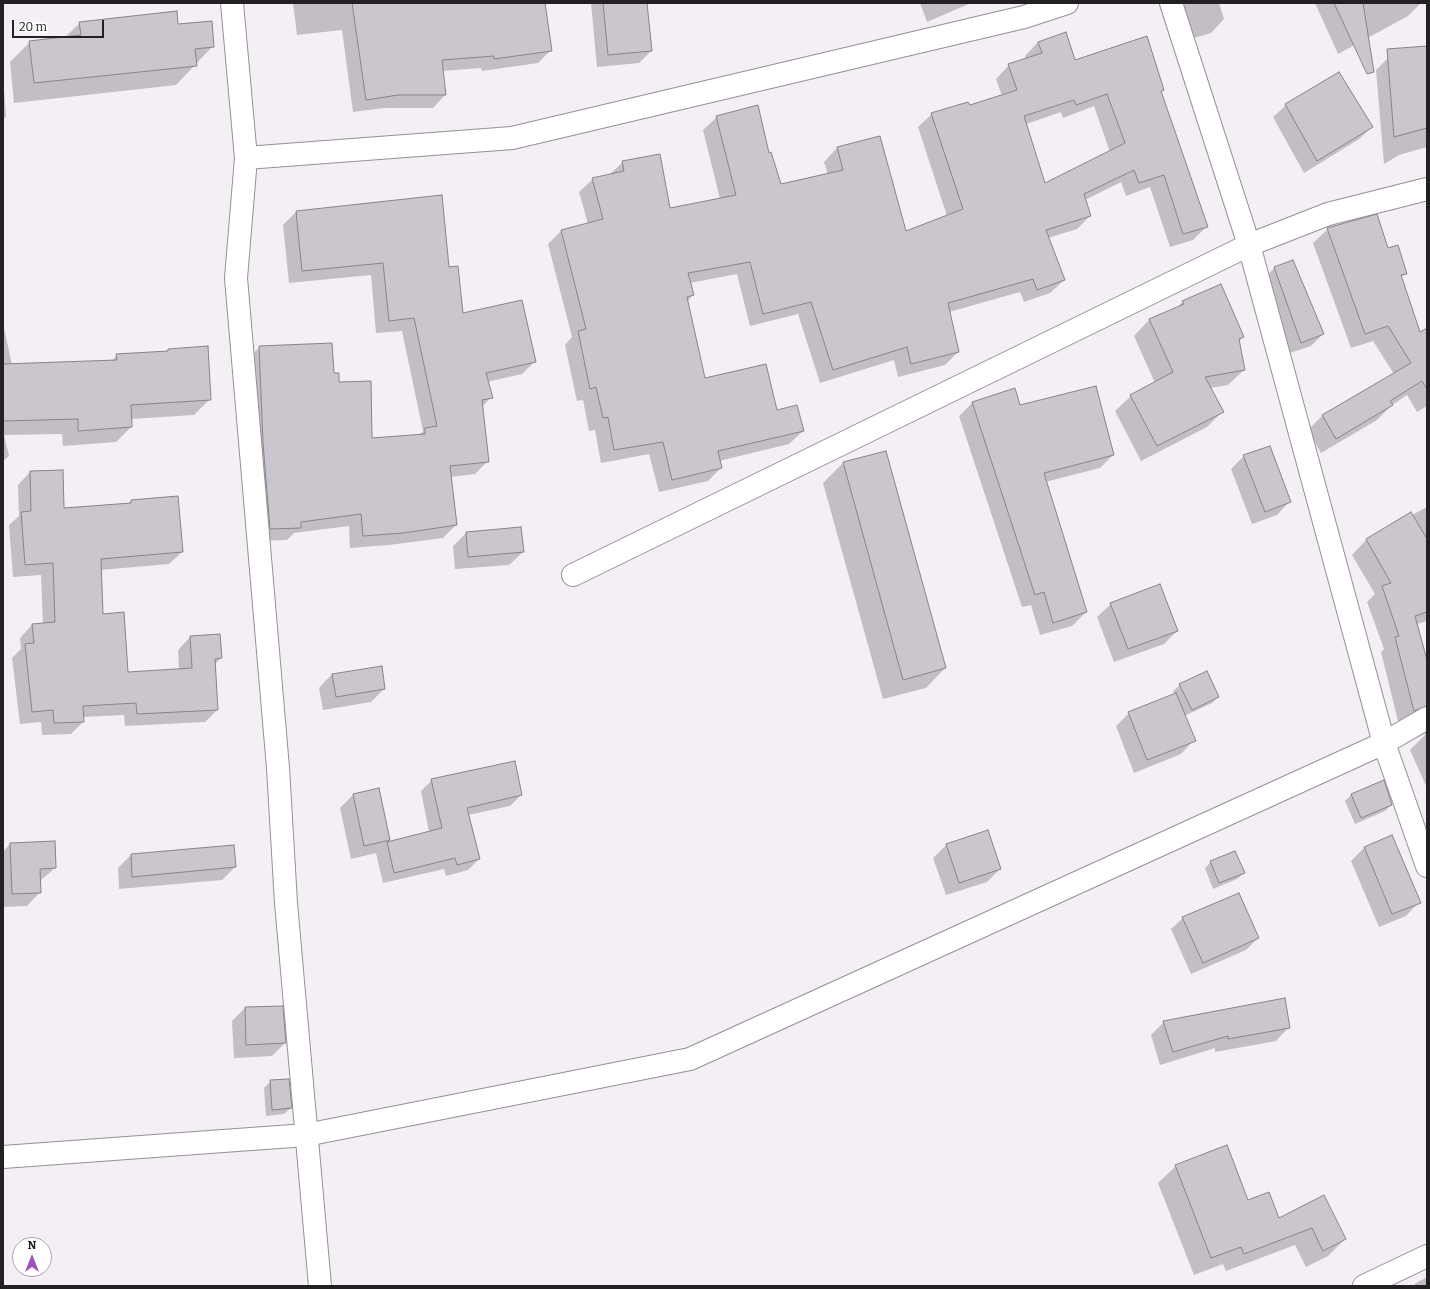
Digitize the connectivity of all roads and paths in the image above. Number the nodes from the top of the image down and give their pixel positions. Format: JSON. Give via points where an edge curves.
{"nodes":[{"id":1,"x":232,"y":3,"type":"edge"},
{"id":2,"x":1067,"y":3,"type":"edge"},
{"id":3,"x":1171,"y":3,"type":"edge"},
{"id":4,"x":246,"y":158,"type":"junction"},
{"id":5,"x":1427,"y":189,"type":"edge"},
{"id":6,"x":1249,"y":245,"type":"junction"},
{"id":7,"x":573,"y":575,"type":"dead end"},
{"id":8,"x":1427,"y":718,"type":"edge"},
{"id":9,"x":1384,"y":743,"type":"junction"},
{"id":10,"x":1427,"y":866,"type":"edge"},
{"id":11,"x":306,"y":1135,"type":"junction"},
{"id":12,"x":3,"y":1157,"type":"edge"},
{"id":13,"x":1427,"y":1256,"type":"edge"},
{"id":14,"x":320,"y":1286,"type":"edge"},
{"id":15,"x":1364,"y":1286,"type":"edge"}],
"edges":[{"from":1,"to":4,"type":"street"},
{"from":2,"to":4,"type":"street","via":[[1024,17],[512,138]]},
{"from":3,"to":6,"type":"street"},
{"from":4,"to":11,"type":"street","via":[[236,278]]},
{"from":5,"to":6,"type":"street","via":[[1328,214]]},
{"from":6,"to":7,"type":"street"},
{"from":6,"to":9,"type":"street"},
{"from":8,"to":9,"type":"street"},
{"from":9,"to":10,"type":"street"},
{"from":9,"to":11,"type":"street","via":[[690,1059]]},
{"from":11,"to":12,"type":"street"},
{"from":11,"to":14,"type":"street"},
{"from":13,"to":15,"type":"street"}]}
